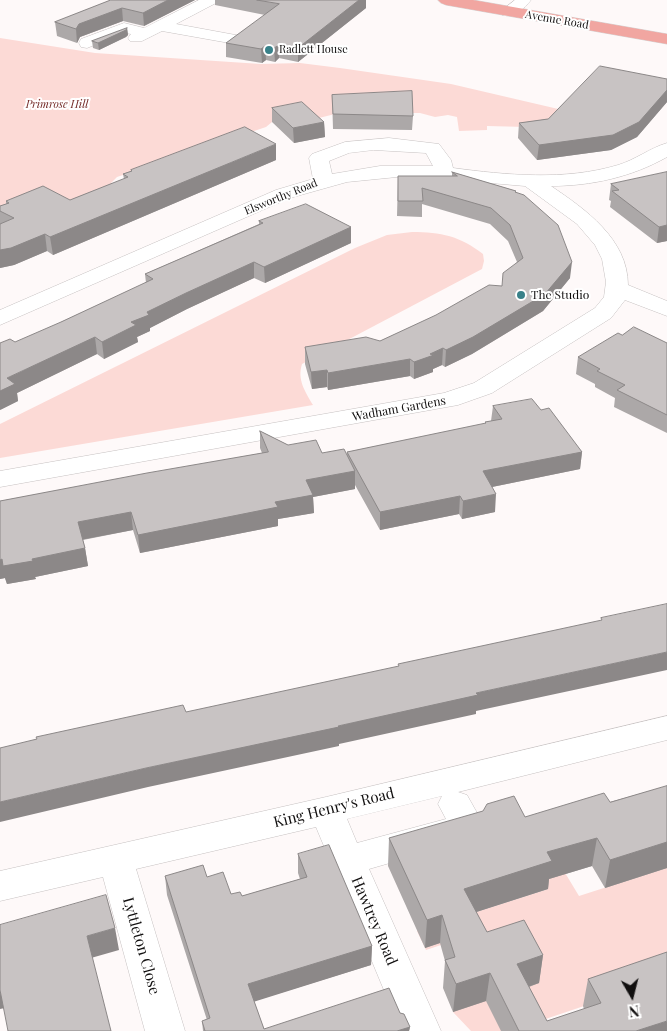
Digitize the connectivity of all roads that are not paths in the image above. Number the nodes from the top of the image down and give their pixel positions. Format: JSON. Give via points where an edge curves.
{"nodes":[{"id":1,"x":210,"y":0,"type":"edge"},
{"id":2,"x":446,"y":0,"type":"edge"},
{"id":3,"x":522,"y":0,"type":"edge"},
{"id":4,"x":508,"y":12,"type":"junction"},
{"id":5,"x":160,"y":26,"type":"junction"},
{"id":6,"x":235,"y":39,"type":"edge"},
{"id":7,"x":667,"y":39,"type":"edge"},
{"id":8,"x":88,"y":43,"type":"dead end"},
{"id":9,"x":667,"y":149,"type":"edge"},
{"id":10,"x":444,"y":173,"type":"junction"},
{"id":11,"x":323,"y":180,"type":"junction"},
{"id":12,"x":529,"y":180,"type":"junction"},
{"id":13,"x":618,"y":289,"type":"junction"},
{"id":14,"x":667,"y":309,"type":"edge"},
{"id":15,"x":0,"y":318,"type":"edge"},
{"id":16,"x":0,"y":479,"type":"edge"},
{"id":17,"x":667,"y":728,"type":"edge"},
{"id":18,"x":454,"y":804,"type":"dead end"},
{"id":19,"x":326,"y":811,"type":"junction"},
{"id":20,"x":116,"y":860,"type":"junction"},
{"id":21,"x":348,"y":860,"type":"junction"},
{"id":22,"x":0,"y":886,"type":"edge"},
{"id":23,"x":165,"y":1031,"type":"edge"},
{"id":24,"x":421,"y":1031,"type":"edge"}],
"edges":[{"from":1,"to":5,"type":"street"},
{"from":2,"to":4,"type":"main road","name":"Avenue Road"},
{"from":3,"to":4,"type":"street"},
{"from":4,"to":7,"type":"main road","name":"Avenue Road"},
{"from":5,"to":6,"type":"street"},
{"from":5,"to":8,"type":"street","via":[[141,36],[124,28]]},
{"from":9,"to":12,"type":"street","name":"Elsworthy Road","via":[[645,161],[597,176]]},
{"from":10,"to":11,"type":"street","name":"Elsworthy Road","via":[[371,172]]},
{"from":10,"to":11,"type":"street","via":[[441,160],[432,148],[404,144],[369,145],[333,150],[319,158]]},
{"from":10,"to":12,"type":"street","name":"Elsworthy Road"},
{"from":11,"to":15,"type":"street","name":"Elsworthy Road","via":[[283,194]]},
{"from":12,"to":13,"type":"street","via":[[588,223],[603,238],[611,252]]},
{"from":13,"to":14,"type":"street"},
{"from":13,"to":16,"type":"street","name":"Wadham Gardens","via":[[611,307],[603,313],[483,388],[449,400]]},
{"from":17,"to":19,"type":"street","name":"King Henry's Road"},
{"from":18,"to":21,"type":"street","via":[[468,827]]},
{"from":19,"to":20,"type":"street","name":"King Henry's Road"},
{"from":19,"to":21,"type":"street","name":"Hawtrey Road"},
{"from":20,"to":22,"type":"street","name":"King Henry's Road"},
{"from":20,"to":23,"type":"street","name":"Lyttleton Close"},
{"from":21,"to":24,"type":"street","name":"Hawtrey Road"}]}
